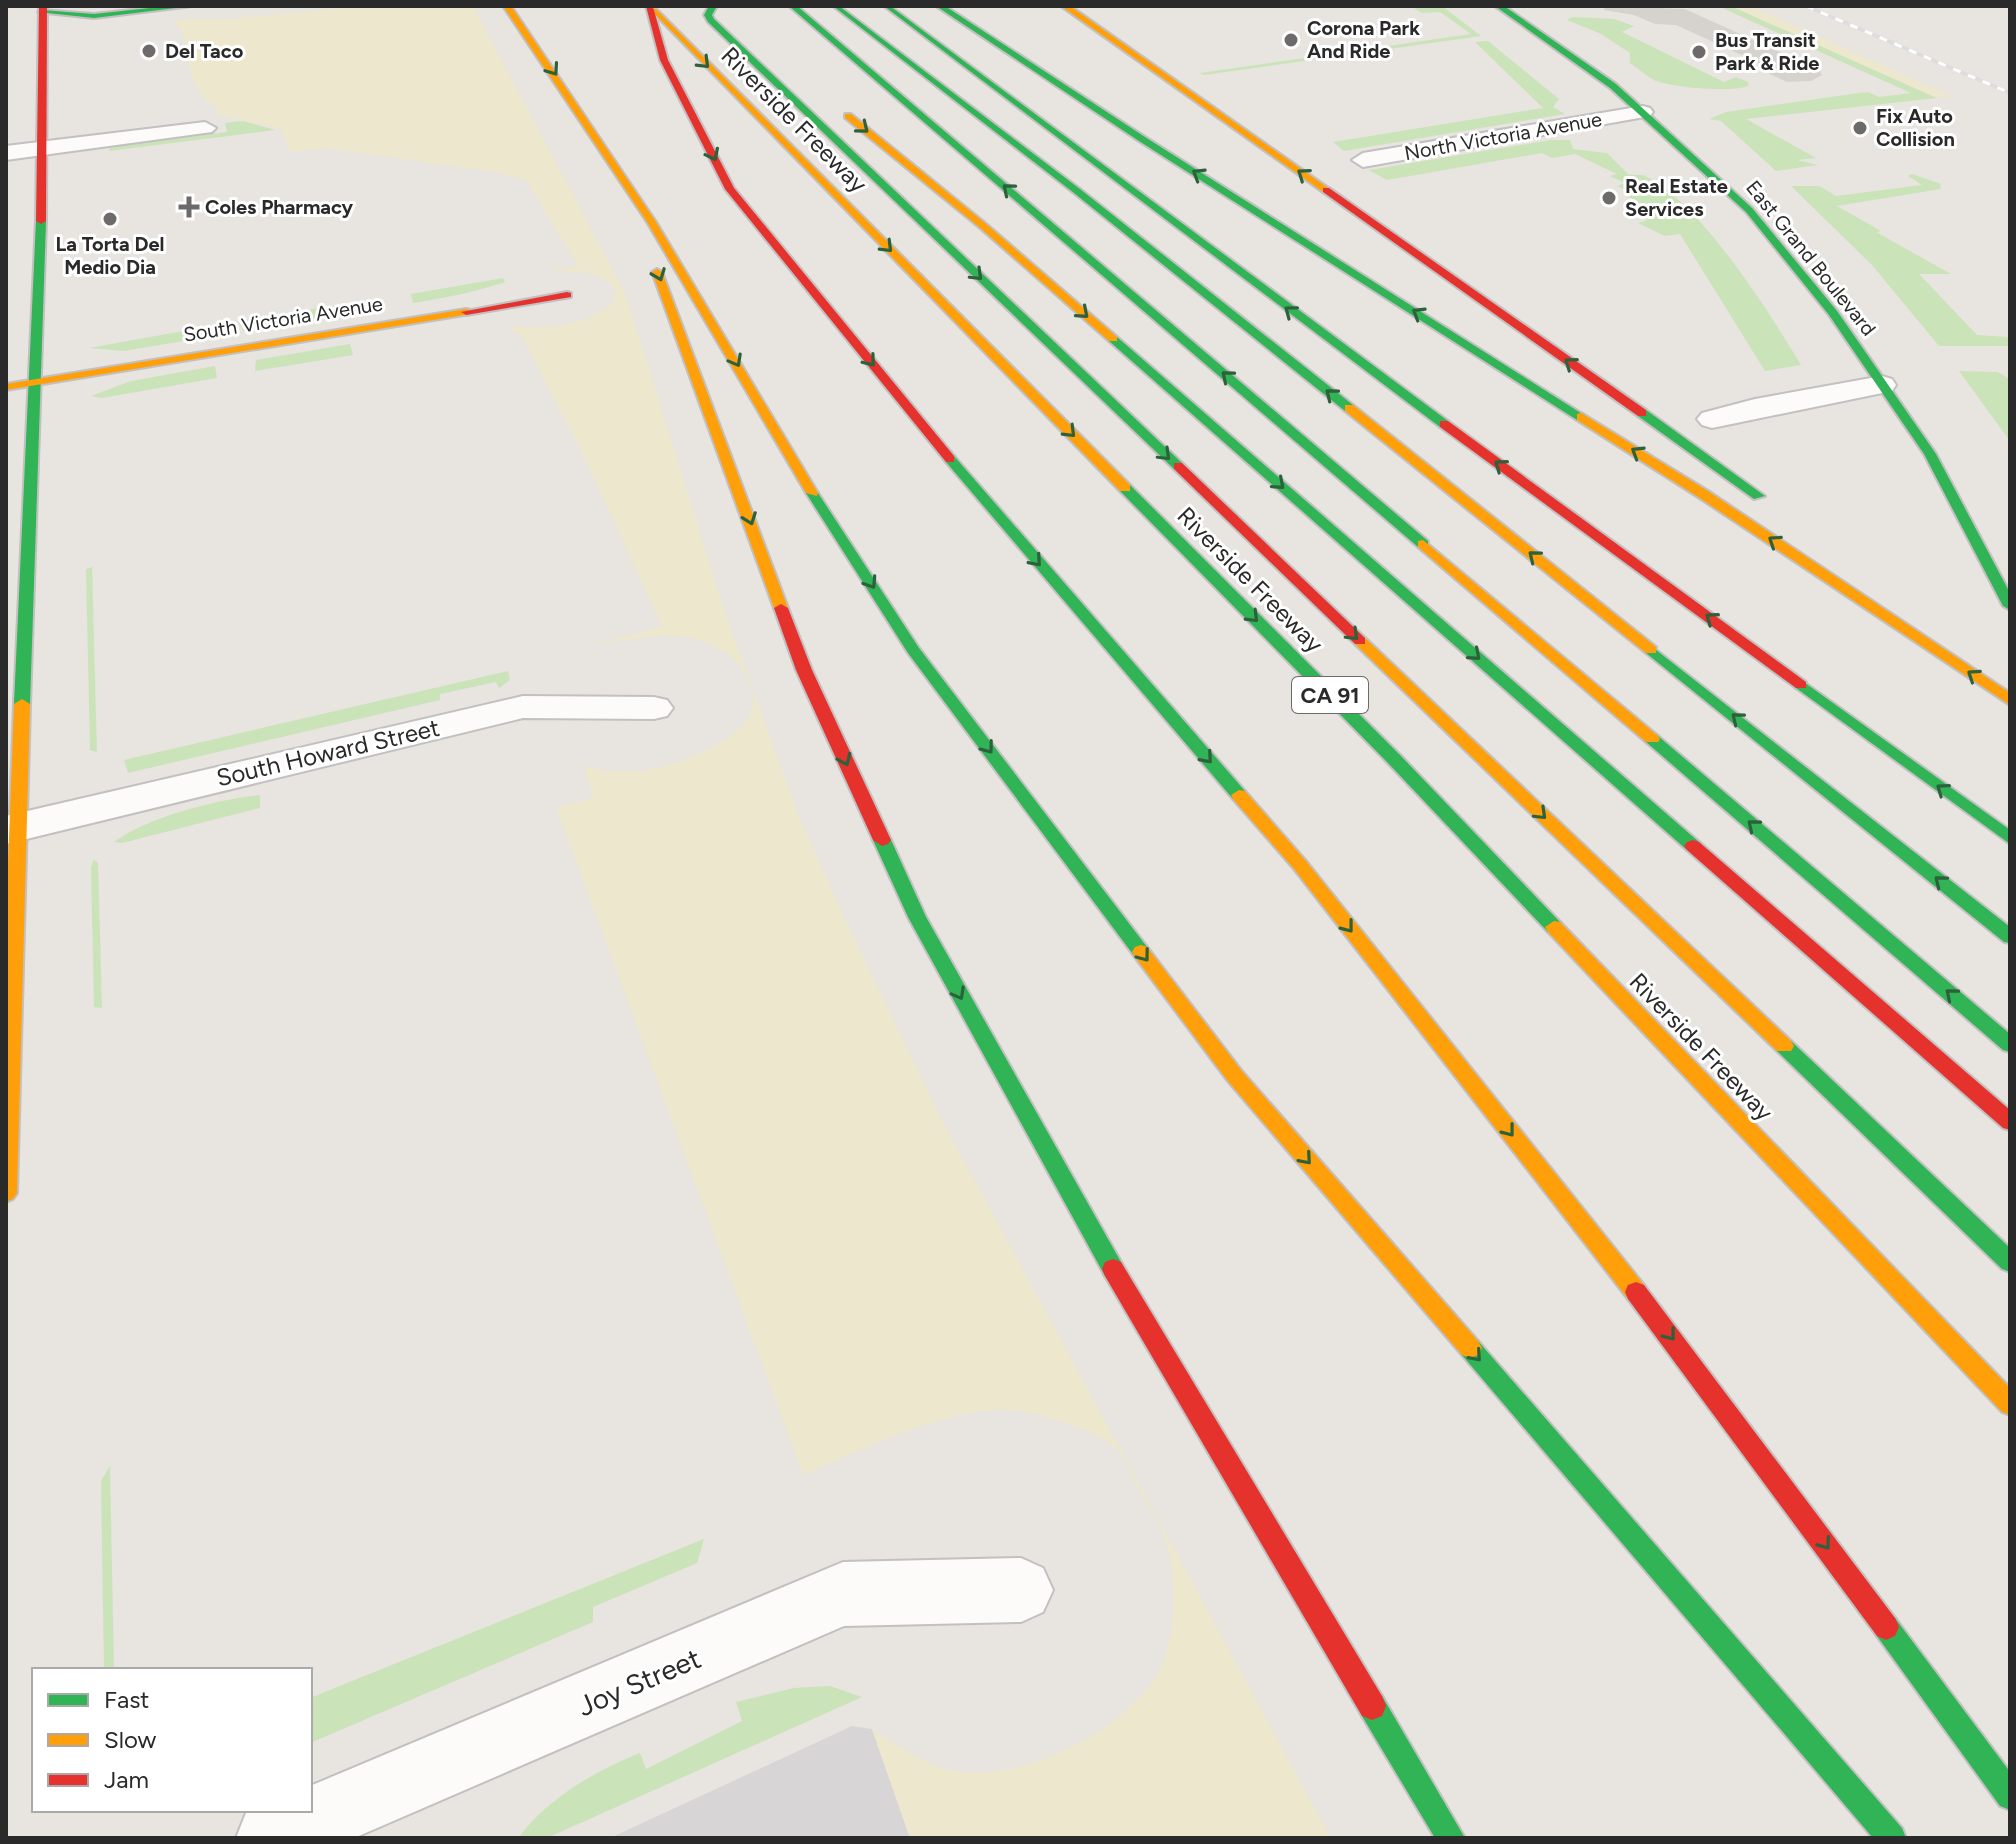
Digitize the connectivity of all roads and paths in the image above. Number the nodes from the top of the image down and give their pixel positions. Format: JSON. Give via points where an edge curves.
{"nodes":[{"id":1,"x":71,"y":6,"type":"edge"},
{"id":2,"x":188,"y":6,"type":"edge"},
{"id":3,"x":507,"y":6,"type":"edge"},
{"id":4,"x":715,"y":6,"type":"edge"},
{"id":5,"x":793,"y":6,"type":"edge"},
{"id":6,"x":836,"y":6,"type":"edge"},
{"id":7,"x":885,"y":6,"type":"edge"},
{"id":8,"x":940,"y":6,"type":"edge"},
{"id":9,"x":1065,"y":6,"type":"edge"},
{"id":10,"x":1499,"y":6,"type":"edge"},
{"id":11,"x":648,"y":7,"type":"edge"},
{"id":12,"x":42,"y":9,"type":"edge"},
{"id":13,"x":18,"y":14,"type":"dead end"},
{"id":14,"x":761,"y":42,"type":"dead end"},
{"id":15,"x":838,"y":108,"type":"dead end"},
{"id":16,"x":1643,"y":112,"type":"junction"},
{"id":17,"x":205,"y":128,"type":"dead end"},
{"id":18,"x":40,"y":151,"type":"junction"},
{"id":19,"x":1363,"y":160,"type":"dead end"},
{"id":20,"x":12,"y":162,"type":"edge"},
{"id":21,"x":621,"y":176,"type":"junction"},
{"id":22,"x":20,"y":201,"type":"dead end"},
{"id":23,"x":41,"y":206,"type":"junction"},
{"id":24,"x":567,"y":295,"type":"dead end"},
{"id":25,"x":33,"y":383,"type":"junction"},
{"id":26,"x":1882,"y":385,"type":"junction"},
{"id":27,"x":6,"y":387,"type":"edge"},
{"id":28,"x":1712,"y":419,"type":"dead end"},
{"id":29,"x":1371,"y":499,"type":"junction"},
{"id":30,"x":1771,"y":505,"type":"dead end"},
{"id":31,"x":1801,"y":536,"type":"dead end"},
{"id":32,"x":1443,"y":537,"type":"dead end"},
{"id":33,"x":1862,"y":600,"type":"junction"},
{"id":34,"x":2010,"y":606,"type":"edge"},
{"id":35,"x":2010,"y":700,"type":"edge"},
{"id":36,"x":654,"y":708,"type":"dead end"},
{"id":37,"x":12,"y":829,"type":"edge"},
{"id":38,"x":2008,"y":837,"type":"edge"},
{"id":39,"x":2005,"y":933,"type":"edge"},
{"id":40,"x":2010,"y":1045,"type":"edge"},
{"id":41,"x":2010,"y":1122,"type":"edge"},
{"id":42,"x":6,"y":1193,"type":"edge"},
{"id":43,"x":2010,"y":1262,"type":"edge"},
{"id":44,"x":2004,"y":1399,"type":"edge"},
{"id":45,"x":1021,"y":1590,"type":"dead end"},
{"id":46,"x":2010,"y":1796,"type":"edge"},
{"id":47,"x":271,"y":1838,"type":"edge"},
{"id":48,"x":1451,"y":1838,"type":"edge"},
{"id":49,"x":1892,"y":1838,"type":"edge"}],
"edges":[{"from":1,"to":12,"type":"main road"},
{"from":2,"to":12,"type":"main road","via":[[94,16]]},
{"from":3,"to":21,"type":"main road","one_way":true},
{"from":4,"to":14,"type":"main road"},
{"from":4,"to":43,"type":"main road","one_way":true,"via":[[708,15],[711,20],[749,58]]},
{"from":29,"to":5,"type":"main road","one_way":true},
{"from":39,"to":6,"type":"main road","one_way":true,"via":[[1077,191]]},
{"from":38,"to":7,"type":"main road","one_way":true,"via":[[1330,341]]},
{"from":33,"to":8,"type":"main road","one_way":true},
{"from":30,"to":9,"type":"main road","one_way":true},
{"from":10,"to":16,"type":"main road","name":"East Grand Boulevard","via":[[1581,61]]},
{"from":11,"to":44,"type":"main road","name":"Riverside Freeway","number":"CA 91","one_way":true,"via":[[1394,759]]},
{"from":11,"to":46,"type":"main road","one_way":true,"via":[[664,60],[730,189],[980,496],[1300,865],[1674,1340]]},
{"from":12,"to":13,"type":"main road"},
{"from":12,"to":18,"type":"main road"},
{"from":15,"to":41,"type":"main road","one_way":true,"via":[[982,225]]},
{"from":16,"to":19,"type":"street","name":"North Victoria Avenue"},
{"from":16,"to":26,"type":"main road","name":"East Grand Boulevard","via":[[1749,210],[1833,313]]},
{"from":17,"to":18,"type":"street"},
{"from":18,"to":20,"type":"street"},
{"from":18,"to":23,"type":"main road"},
{"from":21,"to":48,"type":"main road","one_way":true,"via":[[804,670],[917,917],[1129,1297]]},
{"from":21,"to":49,"type":"main road","one_way":true,"via":[[732,355],[776,437],[913,650],[1234,1075]]},
{"from":22,"to":23,"type":"main road"},
{"from":23,"to":25,"type":"main road"},
{"from":24,"to":25,"type":"main road","name":"South Victoria Avenue"},
{"from":25,"to":27,"type":"main road","name":"South Victoria Avenue"},
{"from":25,"to":37,"type":"main road"},
{"from":26,"to":28,"type":"street"},
{"from":26,"to":34,"type":"main road","name":"East Grand Boulevard","via":[[1930,454]]},
{"from":29,"to":32,"type":"main road"},
{"from":40,"to":29,"type":"main road","one_way":true},
{"from":31,"to":33,"type":"main road"},
{"from":35,"to":33,"type":"main road","one_way":true},
{"from":36,"to":37,"type":"street","name":"South Howard Street","via":[[523,707]]},
{"from":37,"to":42,"type":"main road"},
{"from":45,"to":47,"type":"street","name":"Joy Street","via":[[843,1594]]}]}
